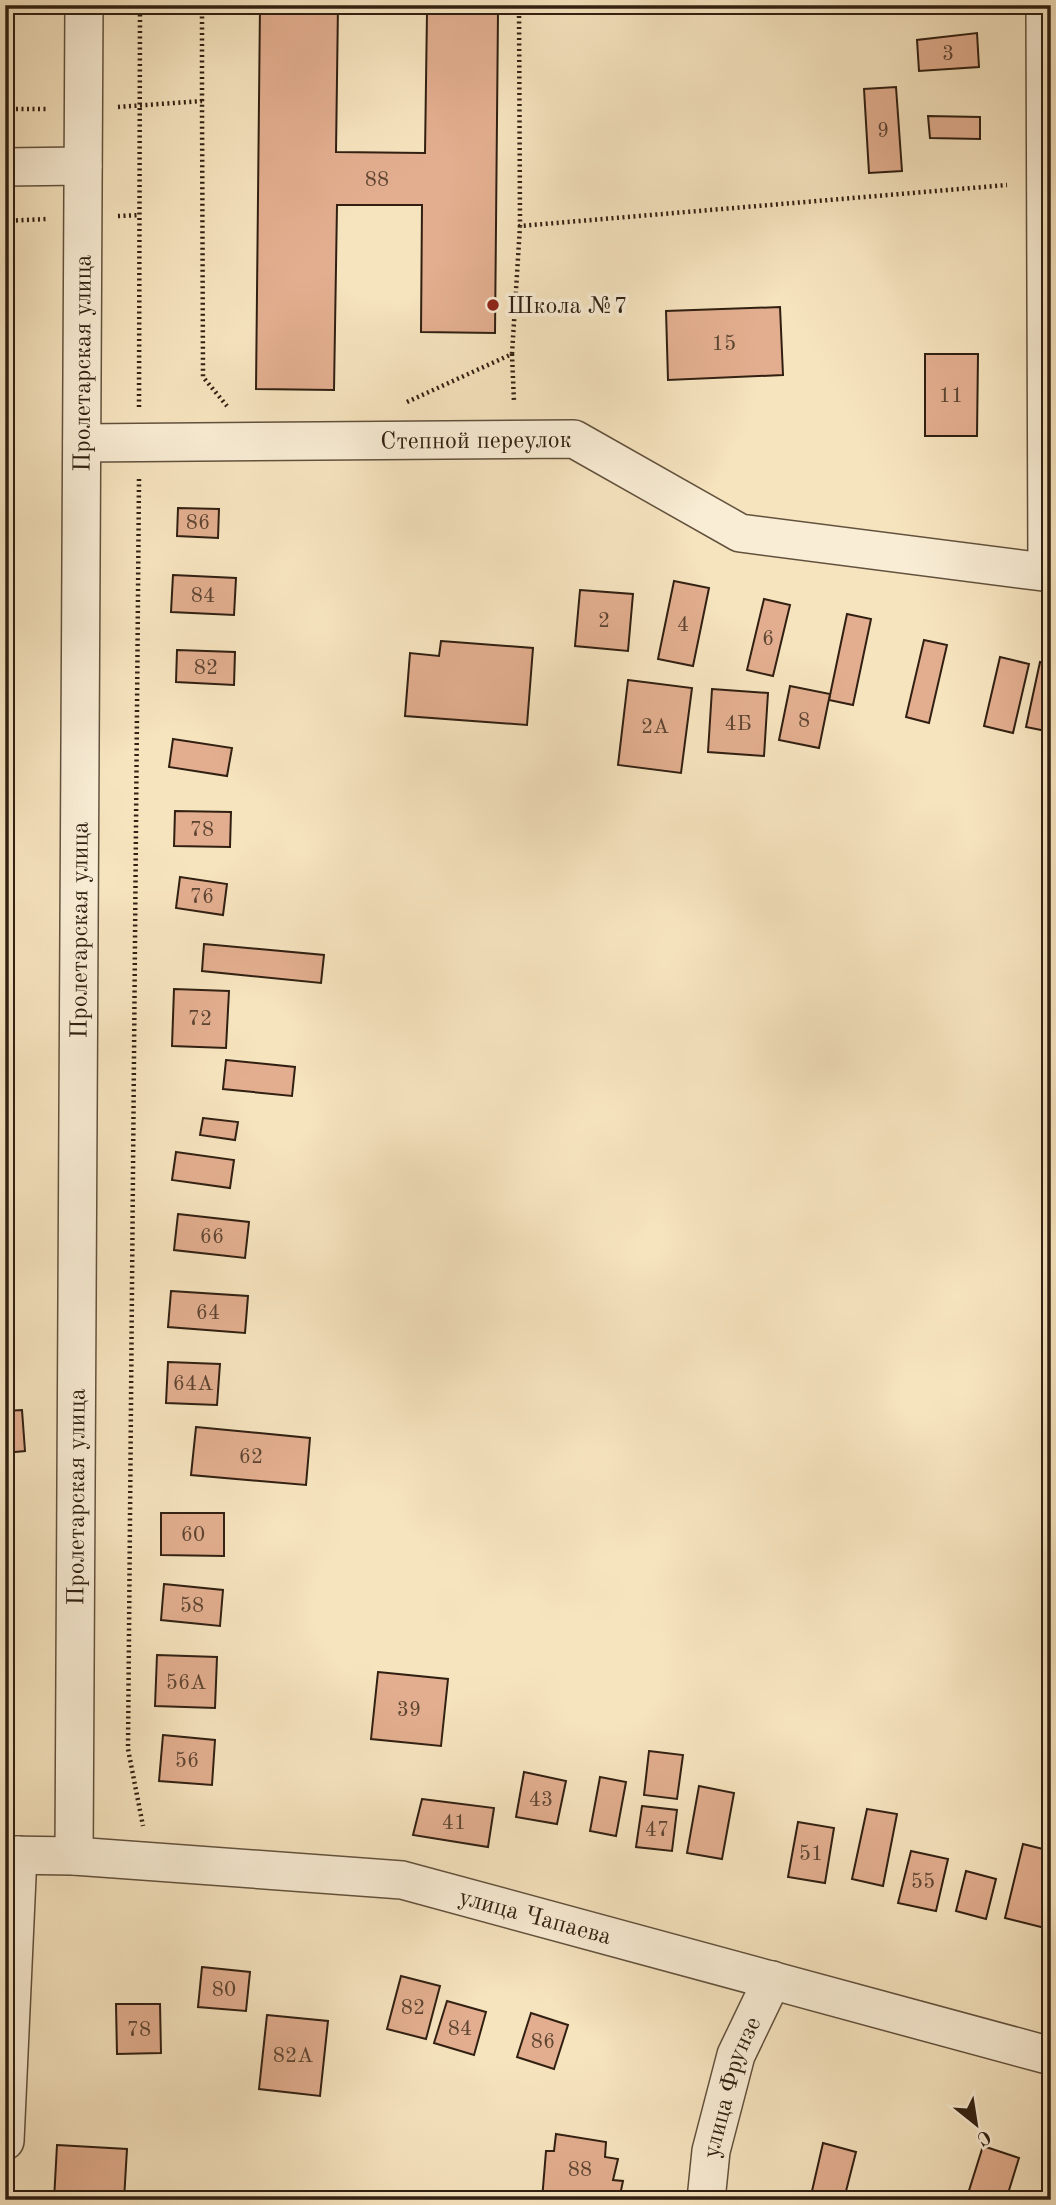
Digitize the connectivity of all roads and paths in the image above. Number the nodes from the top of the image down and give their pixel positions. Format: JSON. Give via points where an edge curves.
{"nodes":[{"id":1,"x":84,"y":5,"type":"edge"},
{"id":2,"x":139,"y":5,"type":"edge"},
{"id":3,"x":202,"y":5,"type":"edge"},
{"id":4,"x":519,"y":5,"type":"edge"},
{"id":5,"x":1045,"y":5,"type":"edge"},
{"id":6,"x":201,"y":101,"type":"junction"},
{"id":7,"x":139,"y":106,"type":"junction"},
{"id":8,"x":83,"y":166,"type":"junction"},
{"id":9,"x":5,"y":167,"type":"edge"},
{"id":10,"x":1007,"y":172,"type":"dead end"},
{"id":11,"x":520,"y":226,"type":"junction"},
{"id":12,"x":512,"y":354,"type":"junction"},
{"id":13,"x":404,"y":403,"type":"dead end"},
{"id":14,"x":514,"y":440,"type":"junction"},
{"id":15,"x":139,"y":442,"type":"junction"},
{"id":16,"x":256,"y":442,"type":"junction"},
{"id":17,"x":82,"y":443,"type":"junction"},
{"id":18,"x":1049,"y":572,"type":"edge"},
{"id":19,"x":12,"y":1855,"type":"edge"},
{"id":20,"x":74,"y":1856,"type":"junction"},
{"id":21,"x":150,"y":1861,"type":"junction"},
{"id":22,"x":772,"y":1980,"type":"junction"},
{"id":23,"x":1051,"y":2056,"type":"edge"},
{"id":24,"x":5,"y":2141,"type":"edge"},
{"id":25,"x":706,"y":2200,"type":"edge"}],
"edges":[{"from":1,"to":8,"type":"street","name":"Пролетарская улица"},
{"from":2,"to":7,"type":"path"},
{"from":3,"to":6,"type":"path"},
{"from":4,"to":11,"type":"path"},
{"from":5,"to":18,"type":"street"},
{"from":6,"to":7,"type":"path"},
{"from":6,"to":16,"type":"path","via":[[203,377]]},
{"from":7,"to":15,"type":"path"},
{"from":8,"to":9,"type":"street"},
{"from":8,"to":17,"type":"street","name":"Пролетарская улица"},
{"from":10,"to":11,"type":"path","via":[[1007,186]]},
{"from":11,"to":12,"type":"path"},
{"from":12,"to":13,"type":"path"},
{"from":12,"to":14,"type":"path"},
{"from":14,"to":16,"type":"street","name":"Степной переулок"},
{"from":14,"to":18,"type":"street","name":"Степной переулок","via":[[574,439],[740,533]]},
{"from":15,"to":16,"type":"street","name":"Степной переулок"},
{"from":15,"to":17,"type":"street","name":"Степной переулок"},
{"from":15,"to":21,"type":"path","via":[[128,1749]]},
{"from":17,"to":20,"type":"street","name":"Пролетарская улица"},
{"from":19,"to":20,"type":"street","name":"улица Чапаева"},
{"from":19,"to":24,"type":"street"},
{"from":20,"to":21,"type":"street","name":"улица Чапаева"},
{"from":21,"to":22,"type":"street","name":"улица Чапаева","via":[[402,1880]]},
{"from":22,"to":23,"type":"street","name":"улица Чапаева"},
{"from":22,"to":25,"type":"street","name":"улица Фрунзе","via":[[736,2055],[710,2151]]}]}
